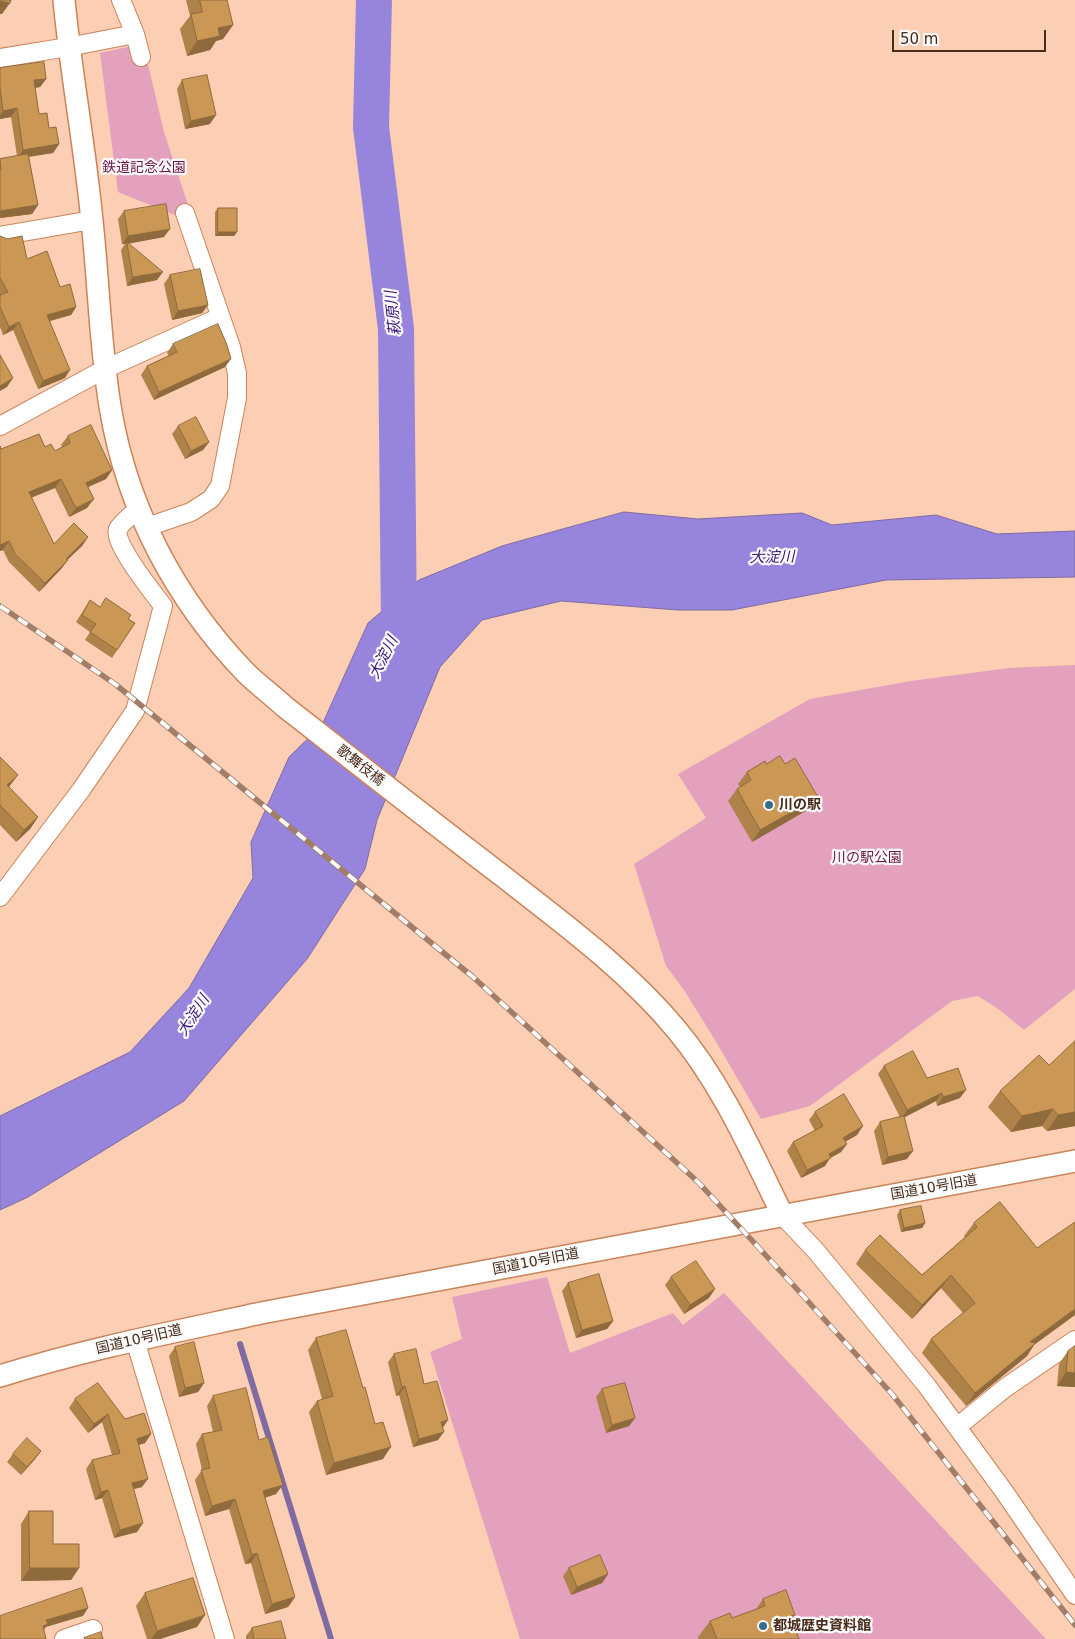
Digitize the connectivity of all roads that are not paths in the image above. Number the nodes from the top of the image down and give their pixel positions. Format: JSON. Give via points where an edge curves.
{"nodes":[{"id":1,"x":64,"y":0,"type":"edge"},
{"id":2,"x":121,"y":0,"type":"edge"},
{"id":3,"x":135,"y":34,"type":"junction"},
{"id":4,"x":68,"y":47,"type":"junction"},
{"id":5,"x":141,"y":57,"type":"dead end"},
{"id":6,"x":0,"y":58,"type":"edge"},
{"id":7,"x":185,"y":212,"type":"dead end"},
{"id":8,"x":92,"y":220,"type":"junction"},
{"id":9,"x":0,"y":236,"type":"edge"},
{"id":10,"x":220,"y":317,"type":"junction"},
{"id":11,"x":105,"y":369,"type":"junction"},
{"id":12,"x":0,"y":426,"type":"edge"},
{"id":13,"x":142,"y":518,"type":"junction"},
{"id":14,"x":0,"y":897,"type":"edge"},
{"id":15,"x":1075,"y":1161,"type":"edge"},
{"id":16,"x":783,"y":1216,"type":"junction"},
{"id":17,"x":135,"y":1340,"type":"junction"},
{"id":18,"x":1075,"y":1340,"type":"edge"},
{"id":19,"x":0,"y":1376,"type":"edge"},
{"id":20,"x":957,"y":1427,"type":"junction"},
{"id":21,"x":1075,"y":1595,"type":"edge"},
{"id":22,"x":93,"y":1630,"type":"dead end"},
{"id":23,"x":64,"y":1639,"type":"edge"},
{"id":24,"x":225,"y":1639,"type":"edge"}],
"edges":[{"from":1,"to":4,"type":"street","name":"歌舞伎橋"},
{"from":2,"to":3,"type":"street"},
{"from":3,"to":4,"type":"street"},
{"from":3,"to":5,"type":"street"},
{"from":4,"to":6,"type":"street"},
{"from":4,"to":8,"type":"street","name":"歌舞伎橋"},
{"from":7,"to":10,"type":"street"},
{"from":8,"to":9,"type":"street"},
{"from":8,"to":11,"type":"street","name":"歌舞伎橋"},
{"from":10,"to":11,"type":"street"},
{"from":10,"to":13,"type":"street","via":[[237,373],[238,398],[220,486],[211,499],[191,512]]},
{"from":11,"to":12,"type":"street"},
{"from":11,"to":13,"type":"street","name":"歌舞伎橋","via":[[127,478]]},
{"from":13,"to":14,"type":"street","via":[[118,529],[117,538],[164,606],[135,711],[81,790]]},
{"from":13,"to":16,"type":"street","name":"歌舞伎橋","via":[[184,596],[245,672],[285,707],[603,956],[647,997],[677,1030],[730,1108]]},
{"from":15,"to":16,"type":"street","name":"国道10号旧道"},
{"from":16,"to":17,"type":"street","name":"国道10号旧道","via":[[261,1313]]},
{"from":16,"to":20,"type":"street","via":[[816,1251]]},
{"from":17,"to":19,"type":"street","name":"国道10号旧道"},
{"from":17,"to":24,"type":"street"},
{"from":18,"to":20,"type":"street","via":[[1005,1388]]},
{"from":20,"to":21,"type":"street"},
{"from":22,"to":23,"type":"street"}]}
